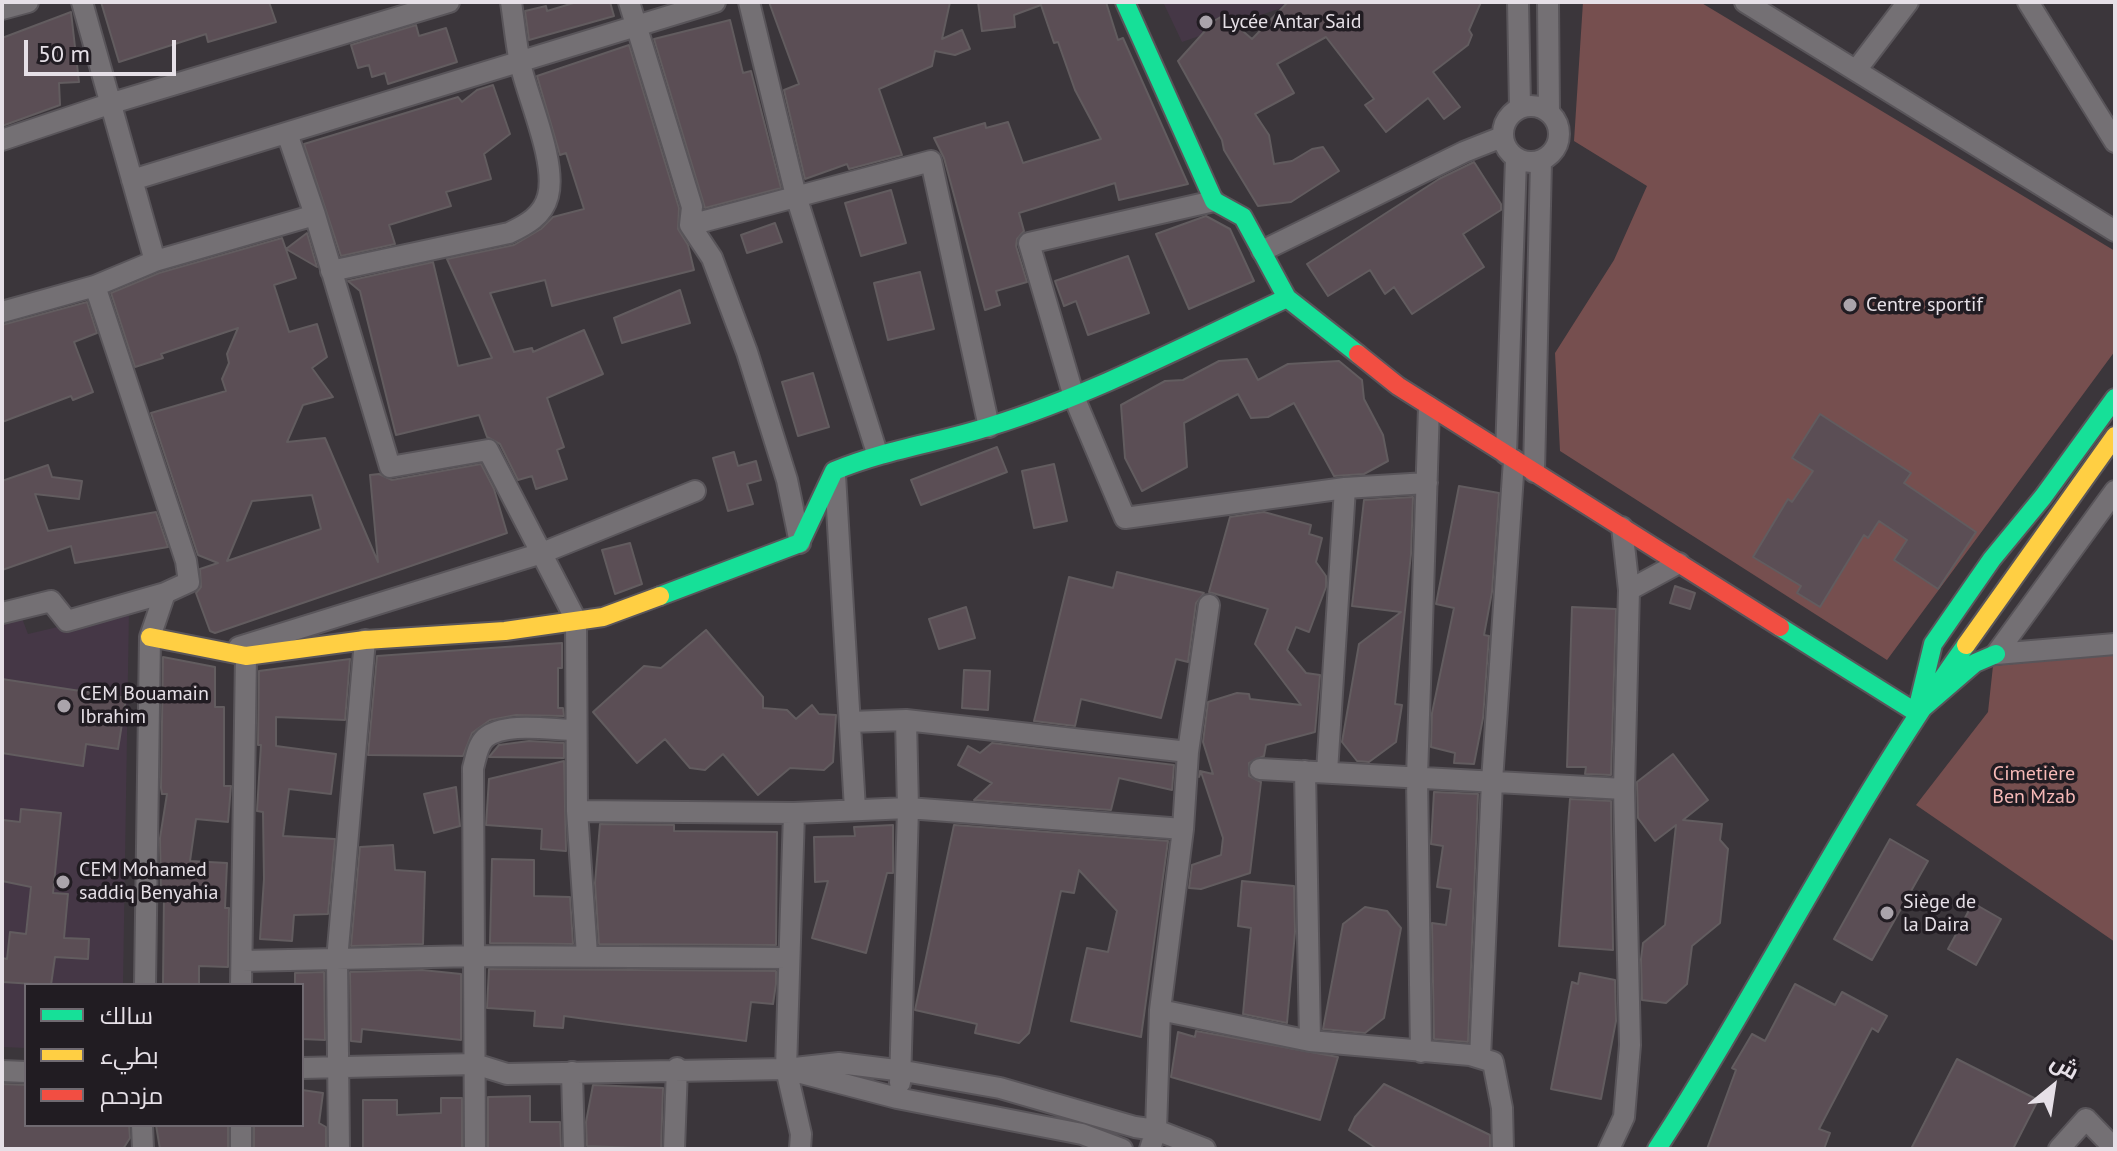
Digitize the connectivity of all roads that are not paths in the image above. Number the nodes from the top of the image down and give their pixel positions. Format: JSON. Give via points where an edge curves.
{"nodes":[{"id":1,"x":28,"y":2,"type":"edge"},
{"id":2,"x":82,"y":2,"type":"edge"},
{"id":3,"x":449,"y":2,"type":"edge"},
{"id":4,"x":511,"y":2,"type":"edge"},
{"id":5,"x":629,"y":2,"type":"edge"},
{"id":6,"x":715,"y":2,"type":"edge"},
{"id":7,"x":749,"y":2,"type":"edge"},
{"id":8,"x":1125,"y":2,"type":"edge"},
{"id":9,"x":1518,"y":2,"type":"edge"},
{"id":10,"x":1548,"y":2,"type":"edge"},
{"id":11,"x":1745,"y":2,"type":"edge"},
{"id":12,"x":1908,"y":2,"type":"edge"},
{"id":13,"x":2028,"y":2,"type":"edge"},
{"id":14,"x":2,"y":9,"type":"edge"},
{"id":15,"x":636,"y":28,"type":"junction"},
{"id":16,"x":520,"y":63,"type":"junction"},
{"id":17,"x":1857,"y":69,"type":"junction"},
{"id":18,"x":109,"y":104,"type":"junction"},
{"id":19,"x":1520,"y":107,"type":"junction"},
{"id":20,"x":1549,"y":111,"type":"junction"},
{"id":21,"x":287,"y":133,"type":"junction"},
{"id":22,"x":1502,"y":137,"type":"junction"},
{"id":23,"x":2,"y":140,"type":"edge"},
{"id":24,"x":2115,"y":142,"type":"edge"},
{"id":25,"x":1516,"y":159,"type":"junction"},
{"id":26,"x":1541,"y":161,"type":"junction"},
{"id":27,"x":132,"y":180,"type":"junction"},
{"id":28,"x":796,"y":196,"type":"junction"},
{"id":29,"x":1214,"y":201,"type":"junction"},
{"id":30,"x":315,"y":215,"type":"junction"},
{"id":31,"x":690,"y":225,"type":"junction"},
{"id":32,"x":2115,"y":231,"type":"edge"},
{"id":33,"x":1262,"y":251,"type":"junction"},
{"id":34,"x":155,"y":261,"type":"junction"},
{"id":35,"x":331,"y":271,"type":"junction"},
{"id":36,"x":95,"y":286,"type":"junction"},
{"id":37,"x":1287,"y":298,"type":"junction"},
{"id":38,"x":2,"y":312,"type":"edge"},
{"id":39,"x":1074,"y":397,"type":"junction"},
{"id":40,"x":2115,"y":398,"type":"edge"},
{"id":41,"x":1429,"y":407,"type":"junction"},
{"id":42,"x":989,"y":427,"type":"junction"},
{"id":43,"x":2115,"y":436,"type":"edge"},
{"id":44,"x":877,"y":453,"type":"junction"},
{"id":45,"x":1510,"y":457,"type":"junction"},
{"id":46,"x":834,"y":471,"type":"junction"},
{"id":47,"x":1534,"y":472,"type":"junction"},
{"id":48,"x":1427,"y":483,"type":"junction"},
{"id":49,"x":1345,"y":488,"type":"junction"},
{"id":50,"x":695,"y":491,"type":"dead end"},
{"id":51,"x":2115,"y":491,"type":"edge"},
{"id":52,"x":1622,"y":527,"type":"junction"},
{"id":53,"x":800,"y":543,"type":"junction"},
{"id":54,"x":542,"y":553,"type":"junction"},
{"id":55,"x":1679,"y":563,"type":"junction"},
{"id":56,"x":1629,"y":590,"type":"junction"},
{"id":57,"x":165,"y":593,"type":"junction"},
{"id":58,"x":1209,"y":605,"type":"dead end"},
{"id":59,"x":2,"y":613,"type":"edge"},
{"id":60,"x":576,"y":620,"type":"junction"},
{"id":61,"x":150,"y":637,"type":"junction"},
{"id":62,"x":365,"y":640,"type":"junction"},
{"id":63,"x":2115,"y":644,"type":"edge"},
{"id":64,"x":224,"y":652,"type":"junction"},
{"id":65,"x":1996,"y":654,"type":"junction"},
{"id":66,"x":246,"y":656,"type":"junction"},
{"id":67,"x":1917,"y":713,"type":"junction"},
{"id":68,"x":906,"y":720,"type":"junction"},
{"id":69,"x":850,"y":722,"type":"junction"},
{"id":70,"x":576,"y":730,"type":"junction"},
{"id":71,"x":1188,"y":752,"type":"junction"},
{"id":72,"x":1260,"y":769,"type":"dead end"},
{"id":73,"x":1305,"y":771,"type":"junction"},
{"id":74,"x":1327,"y":772,"type":"junction"},
{"id":75,"x":1417,"y":777,"type":"junction"},
{"id":76,"x":1492,"y":781,"type":"junction"},
{"id":77,"x":1624,"y":789,"type":"junction"},
{"id":78,"x":908,"y":808,"type":"junction"},
{"id":79,"x":855,"y":809,"type":"junction"},
{"id":80,"x":577,"y":811,"type":"junction"},
{"id":81,"x":794,"y":813,"type":"junction"},
{"id":82,"x":1183,"y":829,"type":"junction"},
{"id":83,"x":587,"y":955,"type":"junction"},
{"id":84,"x":477,"y":956,"type":"junction"},
{"id":85,"x":789,"y":958,"type":"junction"},
{"id":86,"x":337,"y":960,"type":"junction"},
{"id":87,"x":242,"y":961,"type":"junction"},
{"id":88,"x":145,"y":983,"type":"edge"},
{"id":89,"x":241,"y":983,"type":"edge"},
{"id":90,"x":1160,"y":1010,"type":"junction"},
{"id":91,"x":1310,"y":1041,"type":"junction"},
{"id":92,"x":1421,"y":1052,"type":"junction"},
{"id":93,"x":1480,"y":1058,"type":"junction"},
{"id":94,"x":475,"y":1064,"type":"junction"},
{"id":95,"x":304,"y":1068,"type":"edge"},
{"id":96,"x":339,"y":1068,"type":"junction"},
{"id":97,"x":677,"y":1068,"type":"junction"},
{"id":98,"x":786,"y":1069,"type":"junction"},
{"id":99,"x":2,"y":1071,"type":"edge"},
{"id":100,"x":904,"y":1071,"type":"junction"},
{"id":101,"x":24,"y":1072,"type":"edge"},
{"id":102,"x":572,"y":1072,"type":"junction"},
{"id":103,"x":897,"y":1098,"type":"junction"},
{"id":104,"x":142,"y":1127,"type":"edge"},
{"id":105,"x":241,"y":1127,"type":"edge"},
{"id":106,"x":1153,"y":1140,"type":"edge"},
{"id":107,"x":143,"y":1149,"type":"edge"},
{"id":108,"x":241,"y":1149,"type":"edge"},
{"id":109,"x":339,"y":1149,"type":"edge"},
{"id":110,"x":475,"y":1149,"type":"edge"},
{"id":111,"x":574,"y":1149,"type":"edge"},
{"id":112,"x":674,"y":1149,"type":"edge"},
{"id":113,"x":800,"y":1149,"type":"edge"},
{"id":114,"x":1122,"y":1149,"type":"edge"},
{"id":115,"x":1205,"y":1149,"type":"edge"},
{"id":116,"x":1503,"y":1149,"type":"edge"},
{"id":117,"x":1609,"y":1149,"type":"edge"},
{"id":118,"x":1657,"y":1149,"type":"edge"},
{"id":119,"x":2059,"y":1149,"type":"edge"},
{"id":120,"x":2115,"y":1149,"type":"edge"}],
"edges":[{"from":1,"to":14,"type":"street"},
{"from":2,"to":18,"type":"street"},
{"from":3,"to":18,"type":"street"},
{"from":4,"to":16,"type":"street"},
{"from":5,"to":15,"type":"street"},
{"from":6,"to":15,"type":"street"},
{"from":7,"to":28,"type":"street"},
{"from":8,"to":29,"type":"street"},
{"from":9,"to":19,"type":"street"},
{"from":10,"to":20,"type":"street"},
{"from":11,"to":17,"type":"street"},
{"from":12,"to":17,"type":"street"},
{"from":13,"to":24,"type":"street"},
{"from":15,"to":16,"type":"street"},
{"from":15,"to":31,"type":"street","via":[[692,207]]},
{"from":16,"to":21,"type":"street"},
{"from":16,"to":35,"type":"street","via":[[549,171],[549,194],[531,222],[509,233]]},
{"from":17,"to":32,"type":"street"},
{"from":18,"to":23,"type":"street"},
{"from":18,"to":27,"type":"street"},
{"from":19,"to":20,"type":"street","via":[[1535,105]]},
{"from":19,"to":22,"type":"street","via":[[1510,114]]},
{"from":20,"to":26,"type":"street","via":[[1559,138]]},
{"from":21,"to":27,"type":"street"},
{"from":21,"to":30,"type":"street"},
{"from":22,"to":25,"type":"street"},
{"from":22,"to":33,"type":"street"},
{"from":25,"to":26,"type":"street"},
{"from":25,"to":45,"type":"street"},
{"from":26,"to":47,"type":"street"},
{"from":27,"to":34,"type":"street"},
{"from":28,"to":31,"type":"street"},
{"from":28,"to":42,"type":"street","via":[[931,161]]},
{"from":28,"to":44,"type":"street"},
{"from":29,"to":33,"type":"street","via":[[1243,217]]},
{"from":29,"to":39,"type":"street","via":[[1029,243]]},
{"from":30,"to":34,"type":"street"},
{"from":30,"to":35,"type":"street"},
{"from":31,"to":53,"type":"street","via":[[712,258],[747,352],[787,480]]},
{"from":33,"to":37,"type":"street"},
{"from":34,"to":36,"type":"street"},
{"from":35,"to":54,"type":"street","via":[[390,467],[488,450]]},
{"from":36,"to":38,"type":"street"},
{"from":36,"to":57,"type":"street","via":[[186,561],[189,582]]},
{"from":37,"to":39,"type":"street"},
{"from":37,"to":41,"type":"street"},
{"from":39,"to":42,"type":"street"},
{"from":39,"to":49,"type":"street","via":[[1125,518]]},
{"from":40,"to":67,"type":"street","via":[[1933,644]]},
{"from":41,"to":45,"type":"street"},
{"from":41,"to":48,"type":"street"},
{"from":42,"to":44,"type":"street"},
{"from":43,"to":67,"type":"street"},
{"from":44,"to":46,"type":"street"},
{"from":45,"to":47,"type":"street"},
{"from":45,"to":76,"type":"street"},
{"from":46,"to":53,"type":"street"},
{"from":46,"to":69,"type":"street"},
{"from":47,"to":52,"type":"street"},
{"from":48,"to":49,"type":"street"},
{"from":48,"to":75,"type":"street"},
{"from":49,"to":74,"type":"street"},
{"from":50,"to":54,"type":"street"},
{"from":51,"to":65,"type":"street"},
{"from":52,"to":55,"type":"street"},
{"from":52,"to":56,"type":"street"},
{"from":53,"to":60,"type":"street","via":[[603,617]]},
{"from":54,"to":60,"type":"street"},
{"from":54,"to":64,"type":"street"},
{"from":55,"to":56,"type":"street"},
{"from":55,"to":67,"type":"street"},
{"from":56,"to":77,"type":"street"},
{"from":57,"to":59,"type":"street","via":[[67,621],[51,601]]},
{"from":57,"to":61,"type":"street"},
{"from":58,"to":71,"type":"street"},
{"from":60,"to":62,"type":"street","via":[[505,631]]},
{"from":60,"to":70,"type":"street"},
{"from":61,"to":64,"type":"street"},
{"from":61,"to":88,"type":"street"},
{"from":62,"to":66,"type":"street"},
{"from":62,"to":86,"type":"street"},
{"from":63,"to":65,"type":"street"},
{"from":64,"to":66,"type":"street"},
{"from":65,"to":67,"type":"street","via":[[1975,663]]},
{"from":66,"to":87,"type":"street"},
{"from":67,"to":118,"type":"street","via":[[1722,1049]]},
{"from":68,"to":69,"type":"street"},
{"from":68,"to":71,"type":"street"},
{"from":68,"to":78,"type":"street"},
{"from":69,"to":79,"type":"street"},
{"from":70,"to":80,"type":"street"},
{"from":70,"to":84,"type":"street","via":[[506,730],[486,737],[478,749],[473,768]]},
{"from":71,"to":82,"type":"street"},
{"from":72,"to":73,"type":"street"},
{"from":73,"to":74,"type":"street"},
{"from":73,"to":91,"type":"street"},
{"from":74,"to":75,"type":"street"},
{"from":75,"to":76,"type":"street"},
{"from":75,"to":92,"type":"street"},
{"from":76,"to":77,"type":"street"},
{"from":76,"to":93,"type":"street"},
{"from":77,"to":117,"type":"street","via":[[1630,1045],[1624,1117]]},
{"from":78,"to":79,"type":"street"},
{"from":78,"to":82,"type":"street"},
{"from":78,"to":100,"type":"street"},
{"from":79,"to":81,"type":"street"},
{"from":80,"to":81,"type":"street"},
{"from":80,"to":83,"type":"street"},
{"from":81,"to":85,"type":"street"},
{"from":82,"to":90,"type":"street"},
{"from":83,"to":84,"type":"street"},
{"from":83,"to":85,"type":"street"},
{"from":84,"to":86,"type":"street"},
{"from":84,"to":94,"type":"street"},
{"from":85,"to":98,"type":"street"},
{"from":86,"to":87,"type":"street"},
{"from":86,"to":96,"type":"street"},
{"from":87,"to":89,"type":"street"},
{"from":90,"to":91,"type":"street"},
{"from":90,"to":106,"type":"street"},
{"from":91,"to":92,"type":"street"},
{"from":92,"to":93,"type":"street"},
{"from":93,"to":116,"type":"street","via":[[1493,1062]]},
{"from":94,"to":96,"type":"street"},
{"from":94,"to":102,"type":"street","via":[[507,1074]]},
{"from":94,"to":110,"type":"street"},
{"from":95,"to":96,"type":"street"},
{"from":96,"to":109,"type":"street"},
{"from":97,"to":98,"type":"street"},
{"from":97,"to":102,"type":"street"},
{"from":97,"to":112,"type":"street"},
{"from":98,"to":100,"type":"street","via":[[839,1063]]},
{"from":98,"to":103,"type":"street"},
{"from":98,"to":113,"type":"street"},
{"from":99,"to":101,"type":"street"},
{"from":100,"to":103,"type":"street"},
{"from":100,"to":106,"type":"street","via":[[1000,1088],[1135,1127]]},
{"from":102,"to":111,"type":"street"},
{"from":103,"to":114,"type":"street","via":[[1082,1134]]},
{"from":104,"to":107,"type":"street"},
{"from":105,"to":108,"type":"street"},
{"from":106,"to":115,"type":"street"},
{"from":119,"to":120,"type":"street","via":[[2086,1119]]}]}
